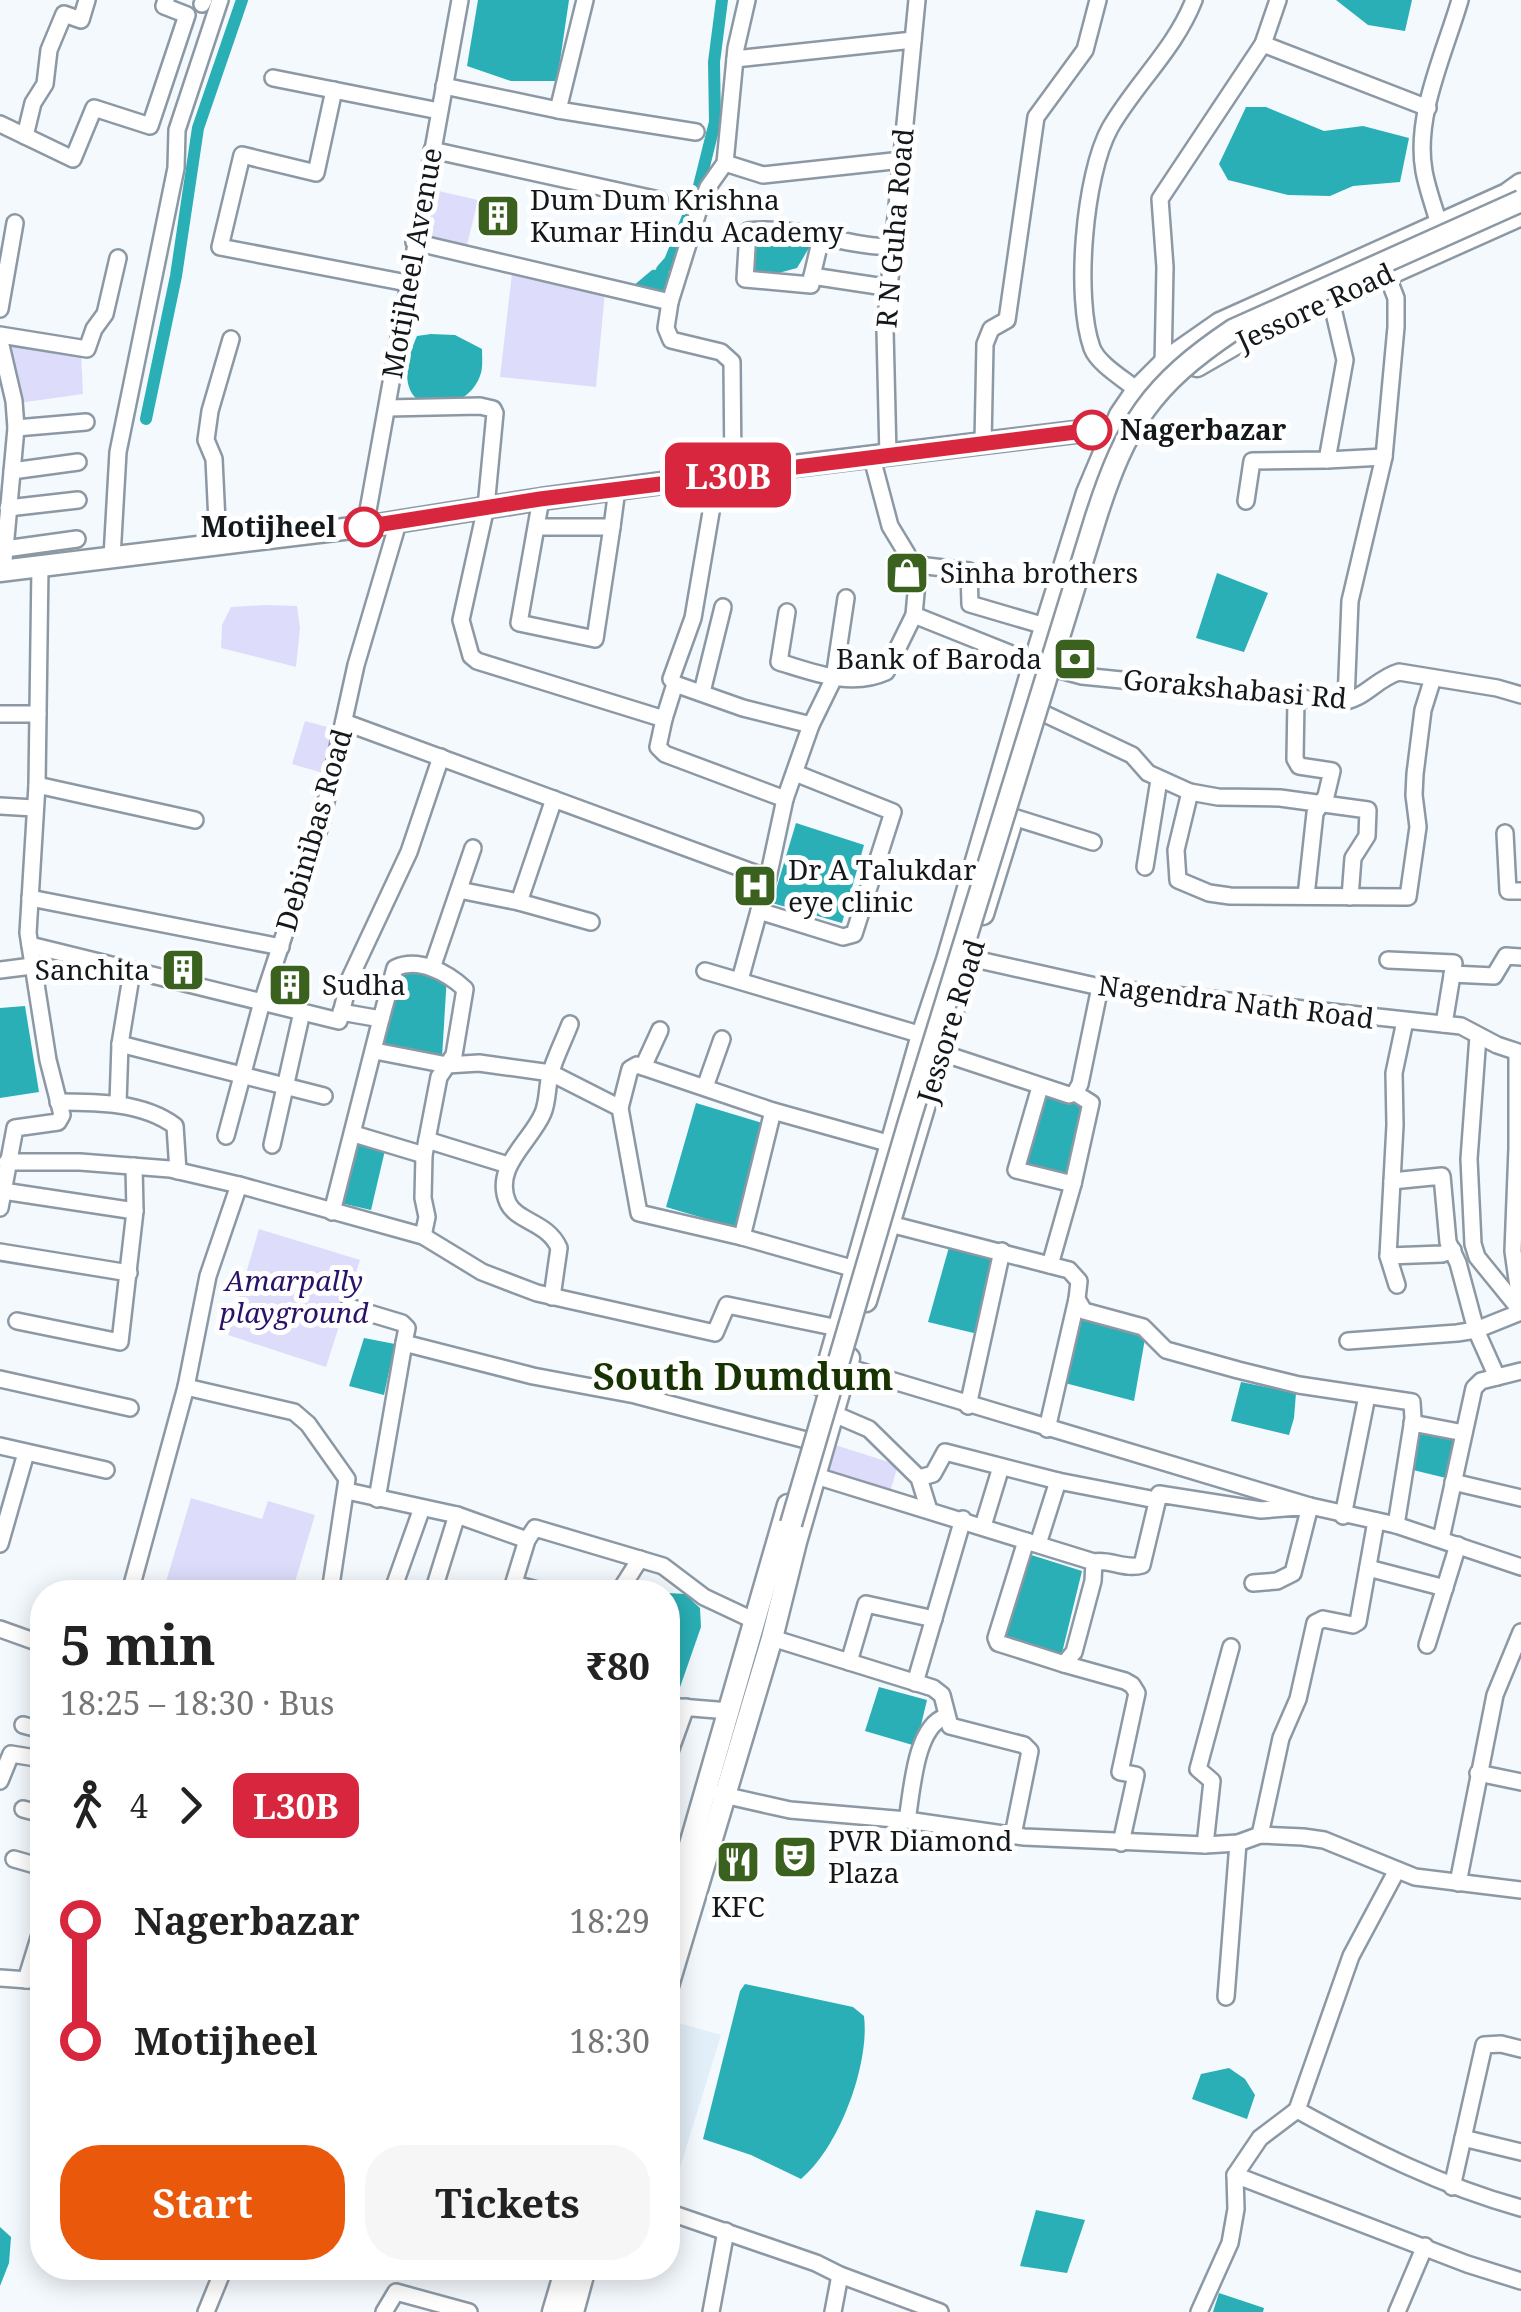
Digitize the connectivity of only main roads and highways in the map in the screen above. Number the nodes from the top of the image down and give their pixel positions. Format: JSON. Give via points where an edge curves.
{"nodes":[{"id":1,"x":1521,"y":184,"type":"edge"},
{"id":2,"x":1521,"y":201,"type":"edge"},
{"id":3,"x":1521,"y":215,"type":"edge"},
{"id":4,"x":1113,"y":428,"type":"junction"},
{"id":5,"x":1136,"y":436,"type":"junction"},
{"id":6,"x":2,"y":571,"type":"edge"},
{"id":7,"x":789,"y":1535,"type":"junction"},
{"id":8,"x":714,"y":1792,"type":"junction"},
{"id":9,"x":680,"y":1887,"type":"edge"},
{"id":10,"x":680,"y":1934,"type":"edge"},
{"id":11,"x":562,"y":2280,"type":"edge"},
{"id":12,"x":582,"y":2280,"type":"edge"},
{"id":13,"x":553,"y":2312,"type":"edge"},
{"id":14,"x":573,"y":2312,"type":"edge"}],
"edges":[{"from":1,"to":4,"type":"main road","name":"Jessore Road","via":[[1192,339],[1137,390]]},
{"from":2,"to":7,"type":"main road","bridge":true,"via":[[1233,330],[1167,380],[1130,429],[1112,466],[909,1122]]},
{"from":3,"to":5,"type":"main road","name":"Jessore Road","via":[[1218,352],[1178,382]]},
{"from":4,"to":5,"type":"main road"},
{"from":4,"to":6,"type":"main road"},
{"from":4,"to":7,"type":"main road","name":"Jessore Road","via":[[1034,663],[890,1144],[806,1440]]},
{"from":5,"to":7,"type":"main road","name":"Jessore Road","via":[[1058,670],[816,1476]]},
{"from":7,"to":8,"type":"main road","name":"Jessore Road","via":[[754,1621]]},
{"from":7,"to":8,"type":"main road","name":"Jessore Road","via":[[772,1638]]},
{"from":8,"to":9,"type":"main road","name":"Jessore Road"},
{"from":8,"to":10,"type":"main road","name":"Jessore Road"},
{"from":11,"to":13,"type":"main road"},
{"from":12,"to":14,"type":"main road"}]}
